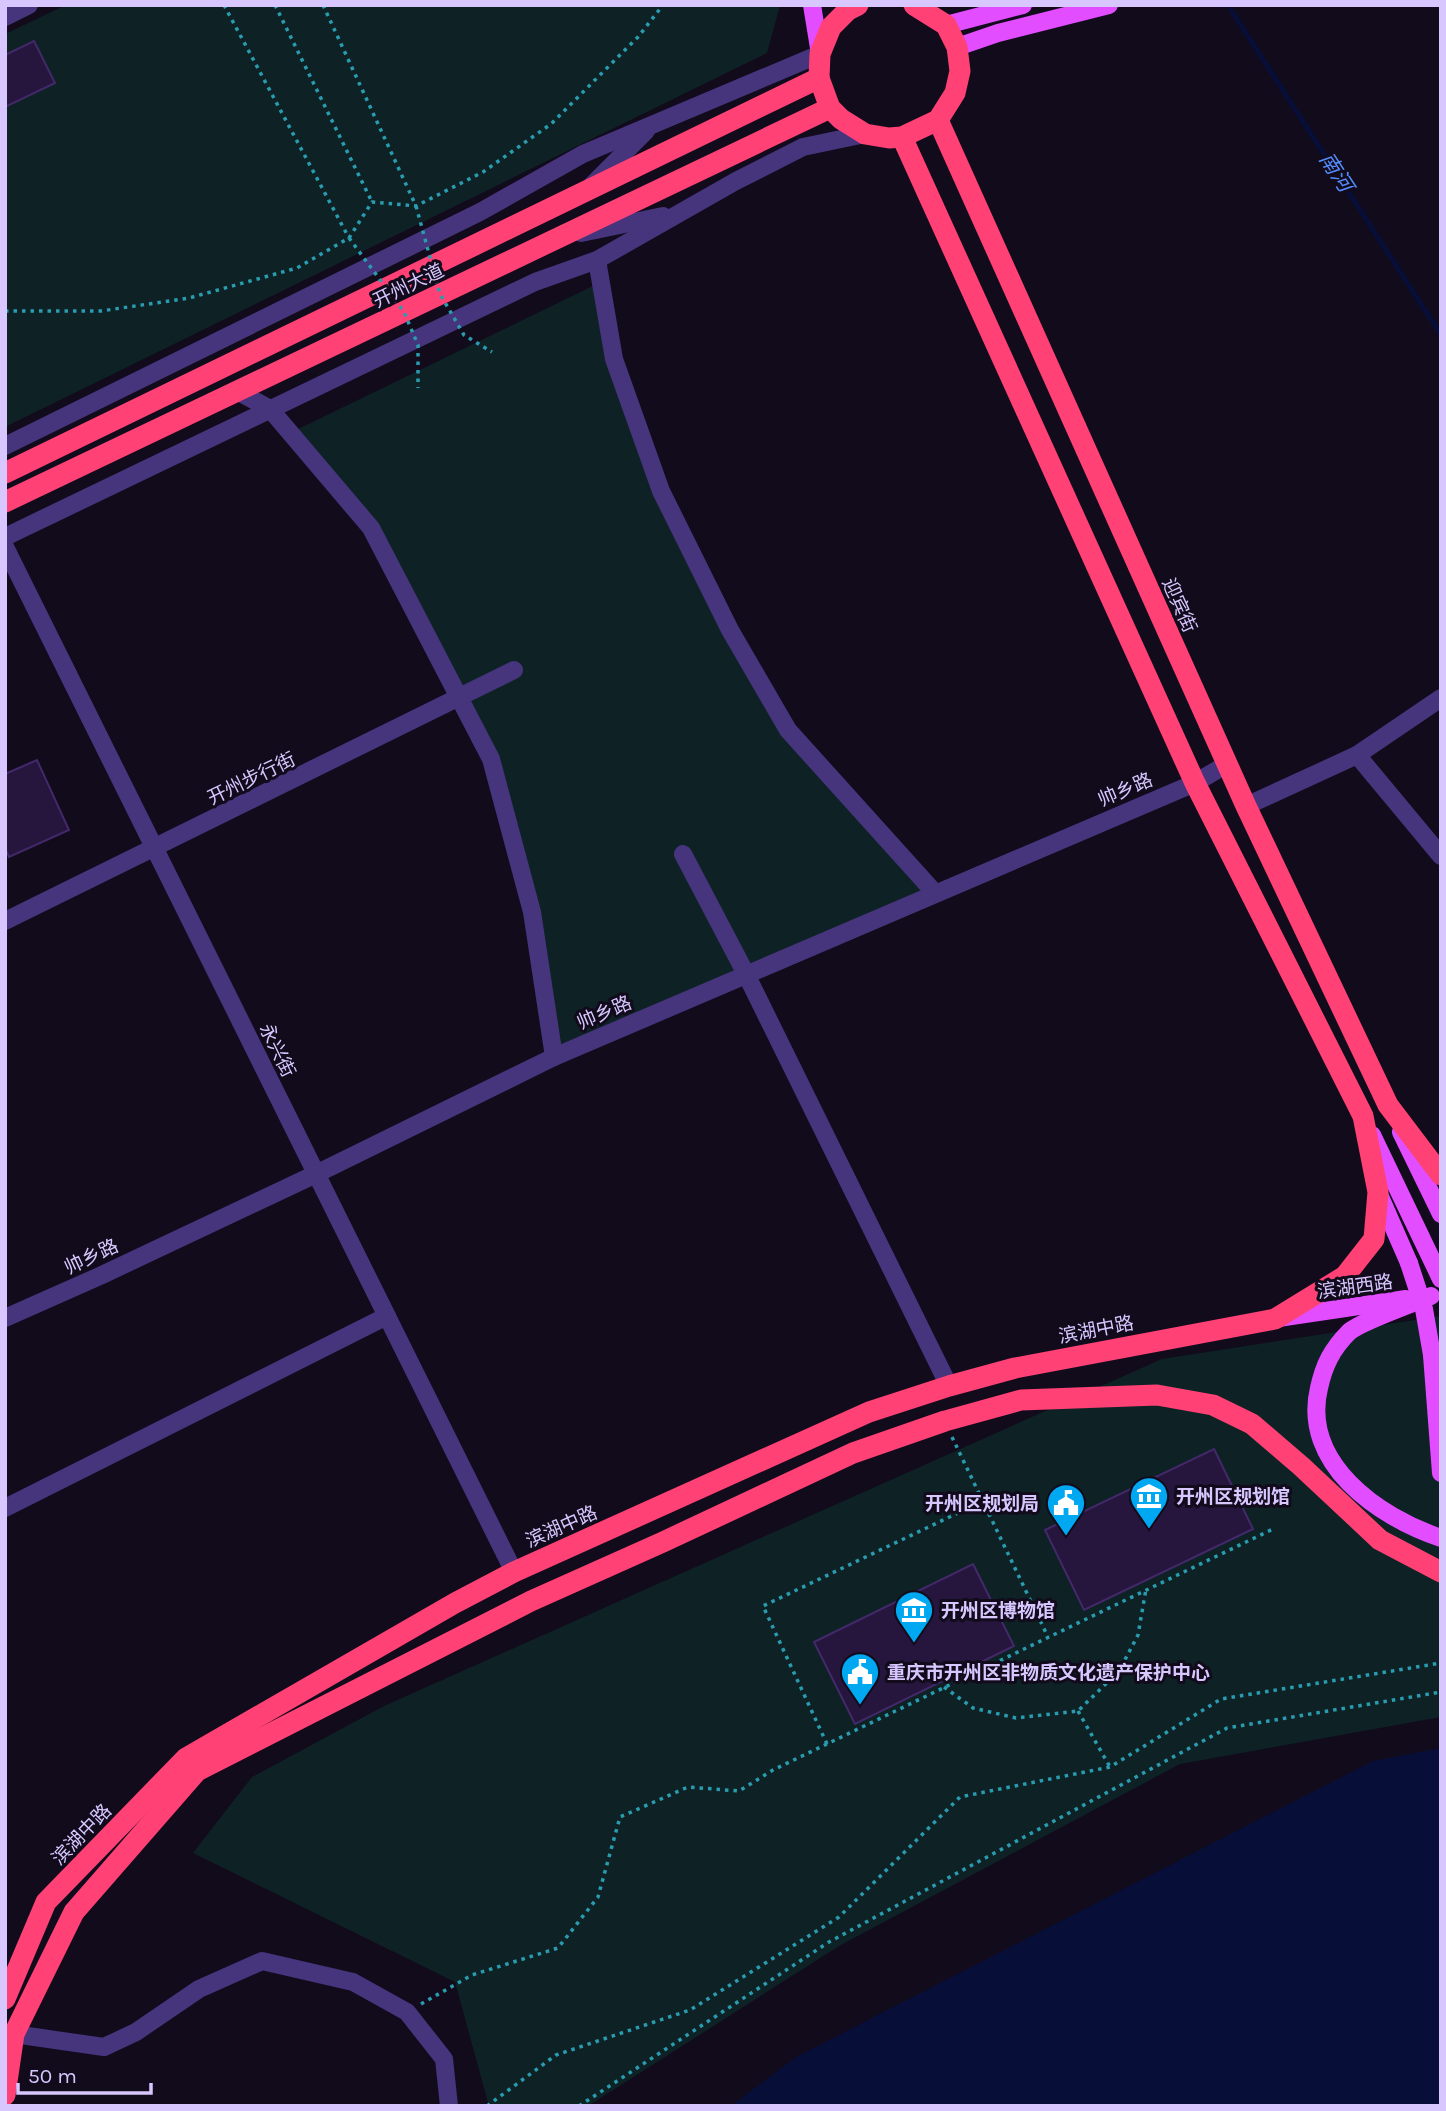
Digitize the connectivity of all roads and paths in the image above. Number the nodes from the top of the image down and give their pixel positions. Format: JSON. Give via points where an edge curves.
{"nodes":[{"id":1,"x":29,"y":5,"type":"edge"},
{"id":2,"x":224,"y":5,"type":"edge"},
{"id":3,"x":275,"y":5,"type":"edge"},
{"id":4,"x":323,"y":5,"type":"edge"},
{"id":5,"x":663,"y":5,"type":"edge"},
{"id":6,"x":812,"y":5,"type":"edge"},
{"id":7,"x":858,"y":5,"type":"edge"},
{"id":8,"x":1023,"y":5,"type":"edge"},
{"id":9,"x":1110,"y":5,"type":"edge"},
{"id":10,"x":930,"y":11,"type":"edge"},
{"id":11,"x":5,"y":17,"type":"edge"},
{"id":12,"x":957,"y":47,"type":"junction"},
{"id":13,"x":820,"y":54,"type":"junction"},
{"id":14,"x":819,"y":78,"type":"junction"},
{"id":15,"x":830,"y":107,"type":"junction"},
{"id":16,"x":938,"y":120,"type":"junction"},
{"id":17,"x":654,"y":124,"type":"junction"},
{"id":18,"x":865,"y":134,"type":"junction"},
{"id":19,"x":902,"y":137,"type":"junction"},
{"id":20,"x":586,"y":191,"type":"junction"},
{"id":21,"x":372,"y":202,"type":"junction"},
{"id":22,"x":416,"y":206,"type":"junction"},
{"id":23,"x":680,"y":213,"type":"junction"},
{"id":24,"x":560,"y":237,"type":"junction"},
{"id":25,"x":349,"y":238,"type":"junction"},
{"id":26,"x":597,"y":260,"type":"junction"},
{"id":27,"x":5,"y":310,"type":"edge"},
{"id":28,"x":492,"y":352,"type":"dead end"},
{"id":29,"x":418,"y":388,"type":"dead end"},
{"id":30,"x":237,"y":391,"type":"junction"},
{"id":31,"x":270,"y":409,"type":"junction"},
{"id":32,"x":5,"y":446,"type":"edge"},
{"id":33,"x":5,"y":473,"type":"edge"},
{"id":34,"x":5,"y":502,"type":"edge"},
{"id":35,"x":5,"y":537,"type":"edge"},
{"id":36,"x":5,"y":547,"type":"edge"},
{"id":37,"x":514,"y":670,"type":"dead end"},
{"id":38,"x":459,"y":698,"type":"junction"},
{"id":39,"x":1441,"y":698,"type":"edge"},
{"id":40,"x":1357,"y":755,"type":"junction"},
{"id":41,"x":1227,"y":764,"type":"junction"},
{"id":42,"x":1195,"y":783,"type":"junction"},
{"id":43,"x":1246,"y":806,"type":"junction"},
{"id":44,"x":155,"y":849,"type":"junction"},
{"id":45,"x":683,"y":855,"type":"dead end"},
{"id":46,"x":1441,"y":856,"type":"edge"},
{"id":47,"x":935,"y":893,"type":"junction"},
{"id":48,"x":5,"y":921,"type":"edge"},
{"id":49,"x":746,"y":974,"type":"junction"},
{"id":50,"x":554,"y":1056,"type":"junction"},
{"id":51,"x":1388,"y":1105,"type":"junction"},
{"id":52,"x":1363,"y":1115,"type":"junction"},
{"id":53,"x":316,"y":1174,"type":"junction"},
{"id":54,"x":1441,"y":1175,"type":"edge"},
{"id":55,"x":1378,"y":1192,"type":"junction"},
{"id":56,"x":1441,"y":1214,"type":"edge"},
{"id":57,"x":1441,"y":1279,"type":"edge"},
{"id":58,"x":1436,"y":1295,"type":"edge"},
{"id":59,"x":387,"y":1316,"type":"junction"},
{"id":60,"x":5,"y":1318,"type":"edge"},
{"id":61,"x":1275,"y":1319,"type":"junction"},
{"id":62,"x":949,"y":1386,"type":"junction"},
{"id":63,"x":945,"y":1421,"type":"junction"},
{"id":64,"x":1441,"y":1473,"type":"edge"},
{"id":65,"x":983,"y":1501,"type":"junction"},
{"id":66,"x":5,"y":1508,"type":"edge"},
{"id":67,"x":1273,"y":1529,"type":"dead end"},
{"id":68,"x":1440,"y":1538,"type":"edge"},
{"id":69,"x":514,"y":1572,"type":"junction"},
{"id":70,"x":1441,"y":1572,"type":"edge"},
{"id":71,"x":1146,"y":1589,"type":"junction"},
{"id":72,"x":1048,"y":1637,"type":"junction"},
{"id":73,"x":1441,"y":1664,"type":"edge"},
{"id":74,"x":944,"y":1688,"type":"junction"},
{"id":75,"x":1441,"y":1692,"type":"edge"},
{"id":76,"x":1078,"y":1711,"type":"junction"},
{"id":77,"x":827,"y":1744,"type":"junction"},
{"id":78,"x":1110,"y":1767,"type":"junction"},
{"id":79,"x":5,"y":1999,"type":"edge"},
{"id":80,"x":407,"y":2012,"type":"junction"},
{"id":81,"x":14,"y":2034,"type":"junction"},
{"id":82,"x":5,"y":2095,"type":"edge"},
{"id":83,"x":449,"y":2106,"type":"edge"},
{"id":84,"x":487,"y":2106,"type":"edge"},
{"id":85,"x":579,"y":2106,"type":"edge"}],
"edges":[{"from":1,"to":11,"type":"street"},
{"from":2,"to":25,"type":"path"},
{"from":3,"to":21,"type":"path"},
{"from":4,"to":22,"type":"path"},
{"from":5,"to":22,"type":"path","via":[[638,37],[551,124],[483,172]]},
{"from":6,"to":13,"type":"main road"},
{"from":7,"to":13,"type":"highway","via":[[831,27]]},
{"from":8,"to":10,"type":"main road"},
{"from":9,"to":12,"type":"main road"},
{"from":10,"to":12,"type":"highway"},
{"from":12,"to":16,"type":"highway","via":[[960,71],[956,93]]},
{"from":13,"to":14,"type":"highway"},
{"from":13,"to":17,"type":"street"},
{"from":14,"to":15,"type":"highway"},
{"from":14,"to":20,"type":"highway","name":"开州大道"},
{"from":15,"to":18,"type":"highway"},
{"from":15,"to":24,"type":"highway","name":"开州大道"},
{"from":16,"to":19,"type":"highway"},
{"from":16,"to":41,"type":"highway","name":"迎宾街"},
{"from":17,"to":20,"type":"street"},
{"from":17,"to":32,"type":"street","via":[[583,154],[468,218]]},
{"from":18,"to":19,"type":"highway"},
{"from":18,"to":23,"type":"street","via":[[803,147]]},
{"from":19,"to":42,"type":"highway"},
{"from":20,"to":33,"type":"highway","name":"开州大道"},
{"from":21,"to":22,"type":"path"},
{"from":21,"to":25,"type":"path"},
{"from":22,"to":28,"type":"path","bridge":true,"via":[[440,295],[464,335]]},
{"from":23,"to":24,"type":"street"},
{"from":23,"to":26,"type":"street"},
{"from":24,"to":30,"type":"highway","name":"开州大道"},
{"from":25,"to":27,"type":"path","via":[[297,268],[189,298],[101,311]]},
{"from":25,"to":29,"type":"path","bridge":true,"via":[[404,312],[418,345]]},
{"from":26,"to":31,"type":"street","via":[[535,282]]},
{"from":26,"to":47,"type":"street","via":[[614,359],[661,491],[730,631],[788,730]]},
{"from":30,"to":31,"type":"street"},
{"from":30,"to":34,"type":"highway","name":"开州大道"},
{"from":31,"to":35,"type":"street"},
{"from":31,"to":38,"type":"street","via":[[371,528]]},
{"from":36,"to":44,"type":"street","name":"永兴街"},
{"from":37,"to":38,"type":"street","name":"开州步行街"},
{"from":38,"to":44,"type":"street","name":"开州步行街"},
{"from":38,"to":50,"type":"street","via":[[491,759],[533,912]]},
{"from":39,"to":40,"type":"street"},
{"from":40,"to":43,"type":"street"},
{"from":40,"to":46,"type":"street"},
{"from":41,"to":42,"type":"street","name":"帅乡路"},
{"from":41,"to":43,"type":"highway","name":"迎宾街"},
{"from":42,"to":47,"type":"street","name":"帅乡路"},
{"from":42,"to":52,"type":"highway"},
{"from":43,"to":51,"type":"highway","name":"迎宾街"},
{"from":44,"to":48,"type":"street","name":"开州步行街"},
{"from":44,"to":53,"type":"street","name":"永兴街"},
{"from":45,"to":49,"type":"street"},
{"from":47,"to":49,"type":"street","name":"帅乡路"},
{"from":49,"to":50,"type":"street","name":"帅乡路"},
{"from":49,"to":62,"type":"street"},
{"from":50,"to":53,"type":"street","name":"帅乡路"},
{"from":51,"to":54,"type":"highway","name":"迎宾街"},
{"from":51,"to":56,"type":"main road"},
{"from":52,"to":55,"type":"highway"},
{"from":52,"to":57,"type":"main road"},
{"from":53,"to":59,"type":"street","name":"永兴街"},
{"from":53,"to":60,"type":"street","name":"帅乡路"},
{"from":55,"to":61,"type":"highway","via":[[1374,1238],[1345,1276]]},
{"from":55,"to":64,"type":"main road","bridge":true,"via":[[1409,1262],[1423,1309],[1432,1355]]},
{"from":58,"to":61,"type":"main road","name":"滨湖西路"},
{"from":58,"to":68,"type":"main road","via":[[1351,1330],[1324,1367],[1317,1398],[1318,1434],[1332,1462],[1381,1510]]},
{"from":59,"to":66,"type":"street"},
{"from":59,"to":69,"type":"street","name":"永兴街"},
{"from":61,"to":62,"type":"highway","name":"滨湖中路","via":[[1015,1368]]},
{"from":62,"to":69,"type":"highway","name":"滨湖中路","via":[[869,1412]]},
{"from":63,"to":65,"type":"path"},
{"from":63,"to":70,"type":"highway","via":[[1021,1399],[1157,1395],[1213,1405],[1252,1423],[1380,1540]]},
{"from":63,"to":81,"type":"highway","via":[[853,1453],[531,1601],[197,1771],[75,1912]]},
{"from":65,"to":72,"type":"path"},
{"from":65,"to":77,"type":"path","via":[[764,1606]]},
{"from":67,"to":71,"type":"path"},
{"from":69,"to":79,"type":"highway","name":"滨湖中路","via":[[186,1758],[46,1902]]},
{"from":71,"to":72,"type":"path"},
{"from":71,"to":76,"type":"path","via":[[1138,1635],[1119,1671]]},
{"from":72,"to":74,"type":"path"},
{"from":73,"to":78,"type":"path","via":[[1221,1699]]},
{"from":74,"to":76,"type":"path","via":[[973,1708],[1016,1718]]},
{"from":74,"to":77,"type":"path"},
{"from":75,"to":85,"type":"path","via":[[1227,1728],[829,1942]]},
{"from":76,"to":78,"type":"path"},
{"from":77,"to":80,"type":"path","via":[[739,1791],[688,1787],[620,1816],[598,1897],[558,1948],[472,1975]]},
{"from":78,"to":84,"type":"path","via":[[960,1797],[839,1917],[690,2010],[556,2055]]},
{"from":80,"to":81,"type":"street","via":[[353,1982],[262,1961],[198,1989],[136,2032],[104,2047]]},
{"from":80,"to":83,"type":"street","via":[[444,2059]]},
{"from":81,"to":82,"type":"highway"}]}
